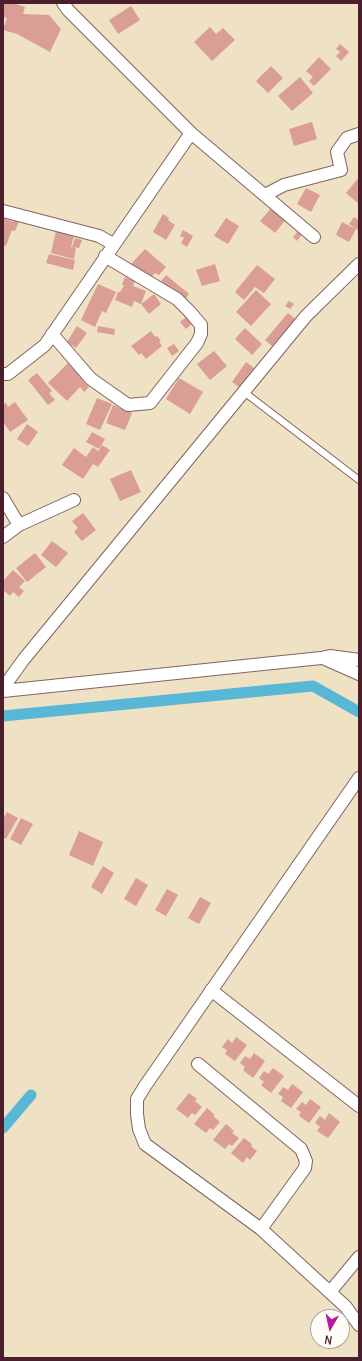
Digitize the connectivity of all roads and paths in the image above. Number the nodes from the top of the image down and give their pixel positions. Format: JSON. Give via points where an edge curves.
{"nodes":[{"id":1,"x":63,"y":3,"type":"edge"},
{"id":2,"x":191,"y":133,"type":"junction"},
{"id":3,"x":359,"y":134,"type":"edge"},
{"id":4,"x":265,"y":195,"type":"junction"},
{"id":5,"x":3,"y":211,"type":"edge"},
{"id":6,"x":314,"y":237,"type":"dead end"},
{"id":7,"x":113,"y":244,"type":"junction"},
{"id":8,"x":105,"y":256,"type":"junction"},
{"id":9,"x":359,"y":264,"type":"edge"},
{"id":10,"x":52,"y":334,"type":"junction"},
{"id":11,"x":3,"y":374,"type":"edge"},
{"id":12,"x":244,"y":392,"type":"junction"},
{"id":13,"x":359,"y":480,"type":"edge"},
{"id":14,"x":3,"y":498,"type":"edge"},
{"id":15,"x":74,"y":500,"type":"dead end"},
{"id":16,"x":19,"y":525,"type":"junction"},
{"id":17,"x":3,"y":537,"type":"edge"},
{"id":18,"x":322,"y":658,"type":"junction"},
{"id":19,"x":359,"y":660,"type":"edge"},
{"id":20,"x":359,"y":674,"type":"edge"},
{"id":21,"x":3,"y":689,"type":"edge"},
{"id":22,"x":359,"y":778,"type":"edge"},
{"id":23,"x":211,"y":990,"type":"junction"},
{"id":24,"x":198,"y":1064,"type":"dead end"},
{"id":25,"x":359,"y":1106,"type":"edge"},
{"id":26,"x":261,"y":1228,"type":"junction"},
{"id":27,"x":359,"y":1257,"type":"edge"},
{"id":28,"x":330,"y":1292,"type":"junction"},
{"id":29,"x":359,"y":1325,"type":"edge"}],
"edges":[{"from":1,"to":2,"type":"street"},
{"from":2,"to":4,"type":"street"},
{"from":2,"to":7,"type":"street"},
{"from":3,"to":4,"type":"street","via":[[348,138],[337,152],[341,170],[284,185]]},
{"from":4,"to":6,"type":"street"},
{"from":5,"to":7,"type":"street","via":[[99,236]]},
{"from":7,"to":8,"type":"street"},
{"from":8,"to":10,"type":"street"},
{"from":8,"to":10,"type":"street","via":[[177,299],[201,326],[197,343],[150,403],[128,404],[91,378]]},
{"from":9,"to":12,"type":"street","via":[[306,316]]},
{"from":10,"to":11,"type":"street","via":[[45,345],[8,374]]},
{"from":12,"to":13,"type":"lane"},
{"from":12,"to":21,"type":"street","via":[[24,659]]},
{"from":14,"to":16,"type":"street"},
{"from":15,"to":16,"type":"street"},
{"from":16,"to":17,"type":"street"},
{"from":18,"to":19,"type":"street","via":[[330,656]]},
{"from":18,"to":20,"type":"street"},
{"from":18,"to":21,"type":"street"},
{"from":22,"to":23,"type":"street"},
{"from":23,"to":25,"type":"street"},
{"from":23,"to":26,"type":"street","via":[[137,1099],[139,1129],[145,1144]]},
{"from":24,"to":26,"type":"street","via":[[301,1149],[306,1161],[305,1168]]},
{"from":26,"to":28,"type":"street"},
{"from":27,"to":28,"type":"street"},
{"from":28,"to":29,"type":"street","via":[[346,1307]]}]}
